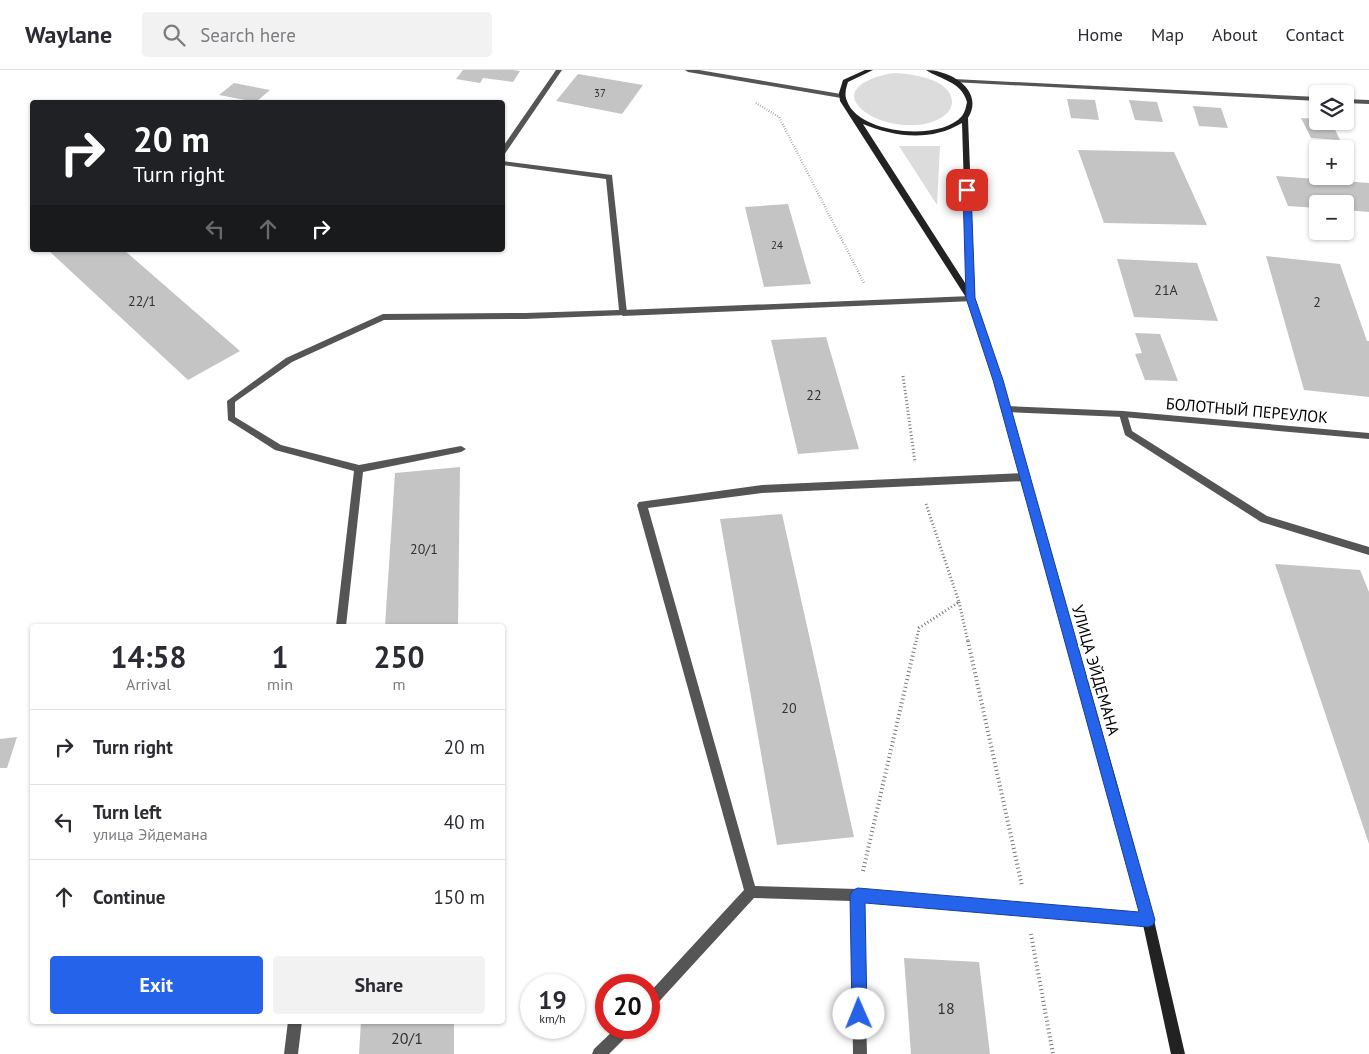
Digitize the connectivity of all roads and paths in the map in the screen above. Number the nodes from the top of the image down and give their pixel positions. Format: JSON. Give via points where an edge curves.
{"nodes":[{"id":1,"x":559,"y":70,"type":"edge"},
{"id":2,"x":688,"y":70,"type":"edge"},
{"id":3,"x":848,"y":70,"type":"edge"},
{"id":4,"x":870,"y":70,"type":"edge"},
{"id":5,"x":929,"y":70,"type":"edge"},
{"id":6,"x":949,"y":70,"type":"edge"},
{"id":7,"x":845,"y":81,"type":"junction"},
{"id":8,"x":954,"y":81,"type":"junction"},
{"id":9,"x":841,"y":96,"type":"junction"},
{"id":10,"x":750,"y":99,"type":"dead end"},
{"id":11,"x":1309,"y":99,"type":"edge"},
{"id":12,"x":1354,"y":101,"type":"edge"},
{"id":13,"x":1369,"y":102,"type":"edge"},
{"id":14,"x":965,"y":118,"type":"junction"},
{"id":15,"x":856,"y":119,"type":"junction"},
{"id":16,"x":505,"y":150,"type":"edge"},
{"id":17,"x":505,"y":163,"type":"edge"},
{"id":18,"x":971,"y":298,"type":"junction"},
{"id":19,"x":874,"y":303,"type":"junction"},
{"id":20,"x":623,"y":313,"type":"junction"},
{"id":21,"x":903,"y":376,"type":"dead end"},
{"id":22,"x":1006,"y":409,"type":"junction"},
{"id":23,"x":1123,"y":414,"type":"junction"},
{"id":24,"x":1369,"y":436,"type":"edge"},
{"id":25,"x":461,"y":449,"type":"dead end"},
{"id":26,"x":359,"y":469,"type":"junction"},
{"id":27,"x":1026,"y":477,"type":"junction"},
{"id":28,"x":918,"y":481,"type":"junction"},
{"id":29,"x":1369,"y":551,"type":"edge"},
{"id":30,"x":959,"y":602,"type":"junction"},
{"id":31,"x":341,"y":624,"type":"edge"},
{"id":32,"x":751,"y":892,"type":"junction"},
{"id":33,"x":858,"y":895,"type":"junction"},
{"id":34,"x":1027,"y":910,"type":"junction"},
{"id":35,"x":1148,"y":920,"type":"junction"},
{"id":36,"x":660,"y":990,"type":"edge"},
{"id":37,"x":295,"y":1024,"type":"edge"},
{"id":38,"x":614,"y":1039,"type":"edge"},
{"id":39,"x":291,"y":1054,"type":"edge"},
{"id":40,"x":599,"y":1054,"type":"edge"},
{"id":41,"x":860,"y":1054,"type":"edge"},
{"id":42,"x":1053,"y":1054,"type":"edge"},
{"id":43,"x":1178,"y":1054,"type":"edge"}],
"edges":[{"from":1,"to":16,"type":"street"},
{"from":2,"to":9,"type":"street"},
{"from":3,"to":7,"type":"main road"},
{"from":4,"to":7,"type":"main road"},
{"from":5,"to":8,"type":"main road"},
{"from":6,"to":8,"type":"main road"},
{"from":7,"to":9,"type":"main road"},
{"from":8,"to":11,"type":"street"},
{"from":8,"to":14,"type":"main road","via":[[967,93],[970,105]]},
{"from":9,"to":15,"type":"main road","via":[[845,107]]},
{"from":10,"to":19,"type":"path","via":[[780,117]]},
{"from":12,"to":13,"type":"street"},
{"from":14,"to":15,"type":"main road","via":[[945,130],[918,134],[884,130]]},
{"from":14,"to":18,"type":"main road"},
{"from":15,"to":18,"type":"main road"},
{"from":17,"to":20,"type":"street","via":[[609,177]]},
{"from":18,"to":19,"type":"street"},
{"from":18,"to":22,"type":"main road","name":"УЛИЦА ЭЙДЕМАНА"},
{"from":19,"to":20,"type":"street"},
{"from":20,"to":26,"type":"street","via":[[383,317],[289,360],[232,401],[231,418],[278,448]]},
{"from":21,"to":28,"type":"path"},
{"from":22,"to":23,"type":"street","name":"БОЛОТНЫЙ ПЕРЕУЛОК"},
{"from":22,"to":27,"type":"main road","name":"УЛИЦА ЭЙДЕМАНА"},
{"from":23,"to":24,"type":"street","name":"БОЛОТНЫЙ ПЕРЕУЛОК"},
{"from":23,"to":29,"type":"street","via":[[1128,433],[1264,519]]},
{"from":25,"to":26,"type":"street"},
{"from":26,"to":31,"type":"street"},
{"from":27,"to":28,"type":"street"},
{"from":27,"to":35,"type":"main road","name":"УЛИЦА ЭЙДЕМАНА"},
{"from":28,"to":30,"type":"path"},
{"from":28,"to":32,"type":"street","via":[[762,489],[642,505]]},
{"from":30,"to":33,"type":"path","via":[[919,628]]},
{"from":30,"to":34,"type":"path"},
{"from":32,"to":33,"type":"street"},
{"from":32,"to":36,"type":"street"},
{"from":33,"to":34,"type":"street"},
{"from":33,"to":41,"type":"street"},
{"from":34,"to":35,"type":"street"},
{"from":34,"to":42,"type":"path"},
{"from":35,"to":43,"type":"main road","name":"УЛИЦА ЭЙДЕМАНА"},
{"from":37,"to":39,"type":"street"},
{"from":38,"to":40,"type":"street"}]}
